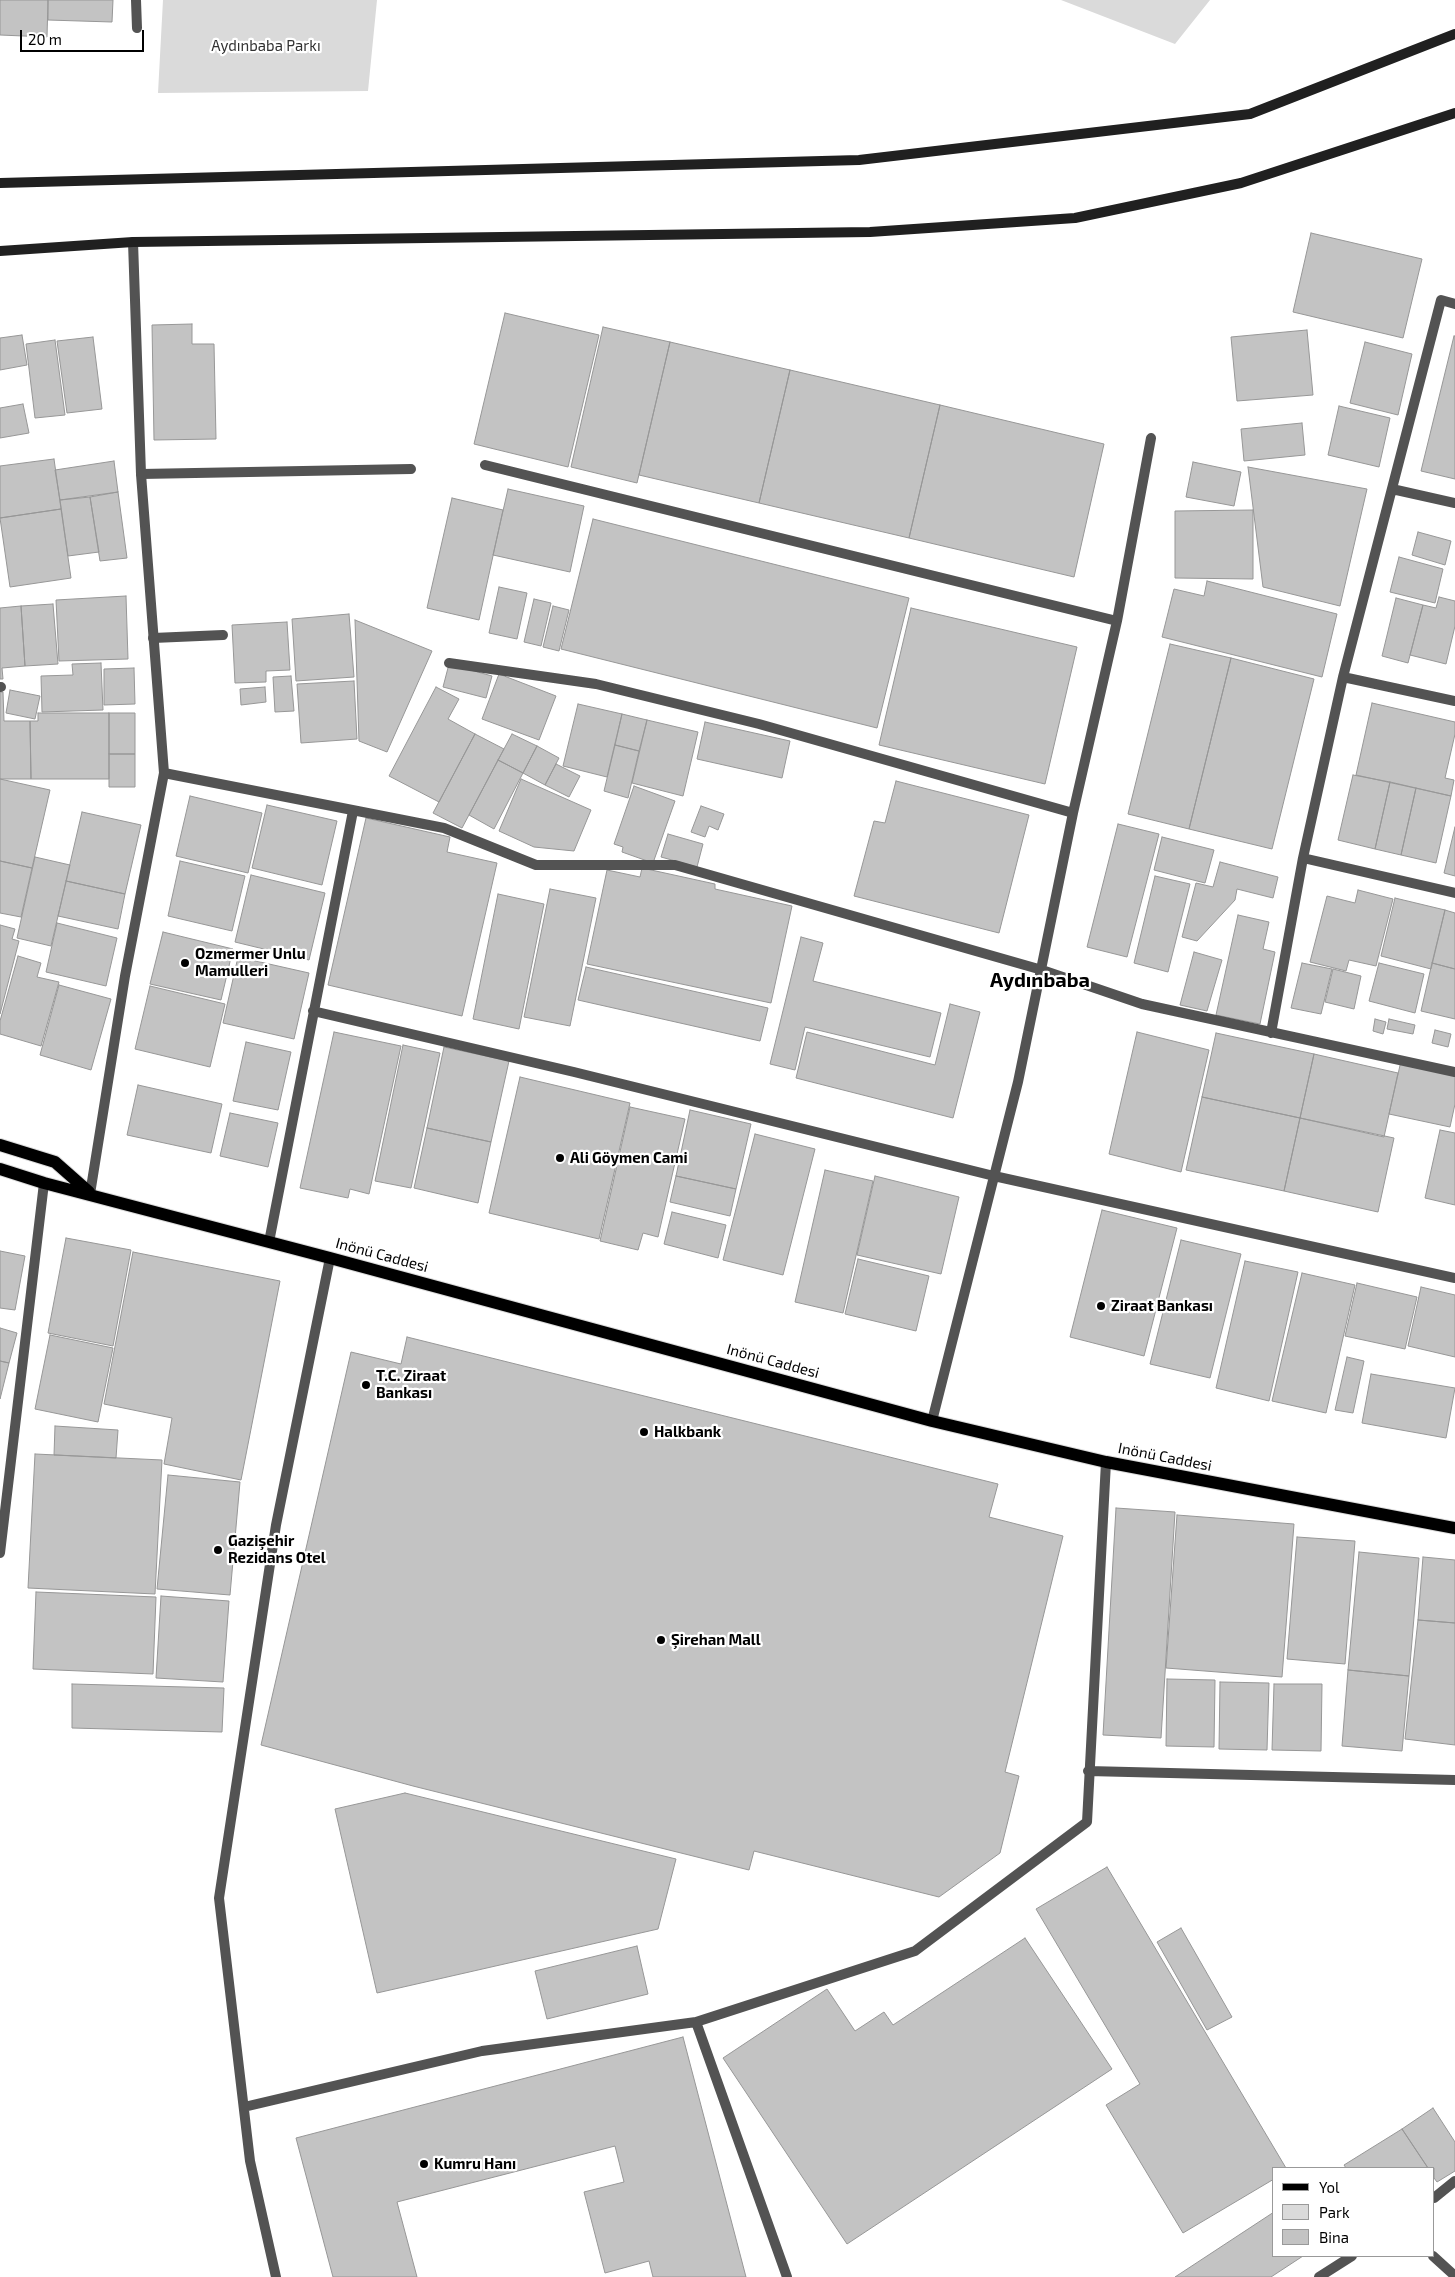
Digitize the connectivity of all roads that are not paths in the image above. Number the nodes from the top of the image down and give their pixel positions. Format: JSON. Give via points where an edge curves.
{"nodes":[{"id":1,"x":136,"y":0,"type":"edge"},
{"id":2,"x":137,"y":28,"type":"dead end"},
{"id":3,"x":1455,"y":34,"type":"edge"},
{"id":4,"x":1455,"y":113,"type":"edge"},
{"id":5,"x":0,"y":184,"type":"edge"},
{"id":6,"x":133,"y":242,"type":"junction"},
{"id":7,"x":0,"y":252,"type":"edge"},
{"id":8,"x":1455,"y":304,"type":"edge"},
{"id":9,"x":1151,"y":438,"type":"dead end"},
{"id":10,"x":485,"y":465,"type":"dead end"},
{"id":11,"x":411,"y":469,"type":"dead end"},
{"id":12,"x":141,"y":474,"type":"junction"},
{"id":13,"x":1392,"y":489,"type":"junction"},
{"id":14,"x":1455,"y":503,"type":"edge"},
{"id":15,"x":1116,"y":621,"type":"junction"},
{"id":16,"x":223,"y":636,"type":"dead end"},
{"id":17,"x":153,"y":638,"type":"junction"},
{"id":18,"x":449,"y":663,"type":"dead end"},
{"id":19,"x":1343,"y":677,"type":"junction"},
{"id":20,"x":1455,"y":701,"type":"edge"},
{"id":21,"x":164,"y":773,"type":"junction"},
{"id":22,"x":353,"y":811,"type":"junction"},
{"id":23,"x":1073,"y":813,"type":"junction"},
{"id":24,"x":1303,"y":858,"type":"junction"},
{"id":25,"x":1455,"y":893,"type":"edge"},
{"id":26,"x":1042,"y":970,"type":"junction"},
{"id":27,"x":313,"y":1012,"type":"junction"},
{"id":28,"x":1272,"y":1033,"type":"junction"},
{"id":29,"x":1455,"y":1072,"type":"edge"},
{"id":30,"x":0,"y":1145,"type":"edge"},
{"id":31,"x":0,"y":1169,"type":"edge"},
{"id":32,"x":994,"y":1176,"type":"junction"},
{"id":33,"x":44,"y":1183,"type":"junction"},
{"id":34,"x":90,"y":1194,"type":"junction"},
{"id":35,"x":268,"y":1242,"type":"junction"},
{"id":36,"x":330,"y":1258,"type":"junction"},
{"id":37,"x":1455,"y":1278,"type":"edge"},
{"id":38,"x":932,"y":1421,"type":"junction"},
{"id":39,"x":1106,"y":1462,"type":"junction"},
{"id":40,"x":1455,"y":1528,"type":"edge"},
{"id":41,"x":0,"y":1553,"type":"edge"},
{"id":42,"x":1088,"y":1771,"type":"junction"},
{"id":43,"x":1455,"y":1780,"type":"edge"},
{"id":44,"x":696,"y":2022,"type":"junction"},
{"id":45,"x":244,"y":2107,"type":"junction"},
{"id":46,"x":1455,"y":2181,"type":"edge"},
{"id":47,"x":1435,"y":2197,"type":"edge"},
{"id":48,"x":1350,"y":2257,"type":"edge"},
{"id":49,"x":1434,"y":2257,"type":"edge"},
{"id":50,"x":1455,"y":2276,"type":"edge"},
{"id":51,"x":276,"y":2277,"type":"edge"},
{"id":52,"x":787,"y":2277,"type":"edge"},
{"id":53,"x":1319,"y":2277,"type":"edge"}],
"edges":[{"from":1,"to":2,"type":"street"},
{"from":3,"to":5,"type":"main road","via":[[1250,114],[859,160]]},
{"from":4,"to":6,"type":"main road","via":[[1241,183],[1075,218],[870,232]]},
{"from":6,"to":7,"type":"main road"},
{"from":6,"to":12,"type":"street"},
{"from":8,"to":13,"type":"street","via":[[1440,300]]},
{"from":9,"to":15,"type":"street"},
{"from":10,"to":15,"type":"street"},
{"from":11,"to":12,"type":"street"},
{"from":12,"to":17,"type":"street"},
{"from":13,"to":14,"type":"street"},
{"from":13,"to":19,"type":"street"},
{"from":15,"to":23,"type":"street"},
{"from":16,"to":17,"type":"street"},
{"from":17,"to":21,"type":"street"},
{"from":18,"to":23,"type":"street","via":[[596,684],[759,724]]},
{"from":19,"to":20,"type":"street"},
{"from":19,"to":24,"type":"street"},
{"from":21,"to":22,"type":"street"},
{"from":21,"to":34,"type":"street","via":[[125,976]]},
{"from":22,"to":26,"type":"street","via":[[444,828],[536,865],[675,865]]},
{"from":22,"to":27,"type":"street"},
{"from":23,"to":26,"type":"street"},
{"from":24,"to":25,"type":"street"},
{"from":24,"to":28,"type":"street"},
{"from":26,"to":28,"type":"street","via":[[1142,1004]]},
{"from":26,"to":32,"type":"street"},
{"from":27,"to":32,"type":"street","via":[[574,1072]]},
{"from":27,"to":35,"type":"street"},
{"from":28,"to":29,"type":"street"},
{"from":30,"to":34,"type":"main road","name":"Inönü Caddesi","via":[[55,1162]]},
{"from":31,"to":33,"type":"main road","name":"Inönü Caddesi"},
{"from":32,"to":37,"type":"street"},
{"from":32,"to":38,"type":"street"},
{"from":33,"to":34,"type":"main road","name":"Inönü Caddesi"},
{"from":33,"to":41,"type":"street"},
{"from":34,"to":35,"type":"main road","name":"Inönü Caddesi"},
{"from":35,"to":36,"type":"main road","name":"Inönü Caddesi"},
{"from":36,"to":38,"type":"main road","name":"Inönü Caddesi"},
{"from":36,"to":45,"type":"street","via":[[276,1525],[218,1898]]},
{"from":38,"to":39,"type":"main road","name":"Inönü Caddesi"},
{"from":39,"to":40,"type":"main road","name":"Inönü Caddesi"},
{"from":39,"to":42,"type":"street"},
{"from":42,"to":43,"type":"street"},
{"from":42,"to":44,"type":"street","via":[[1087,1822],[915,1951]]},
{"from":44,"to":45,"type":"street","via":[[482,2051]]},
{"from":44,"to":52,"type":"street"},
{"from":45,"to":51,"type":"street","via":[[250,2161]]},
{"from":46,"to":47,"type":"street"},
{"from":48,"to":53,"type":"street"},
{"from":49,"to":50,"type":"street"}]}
